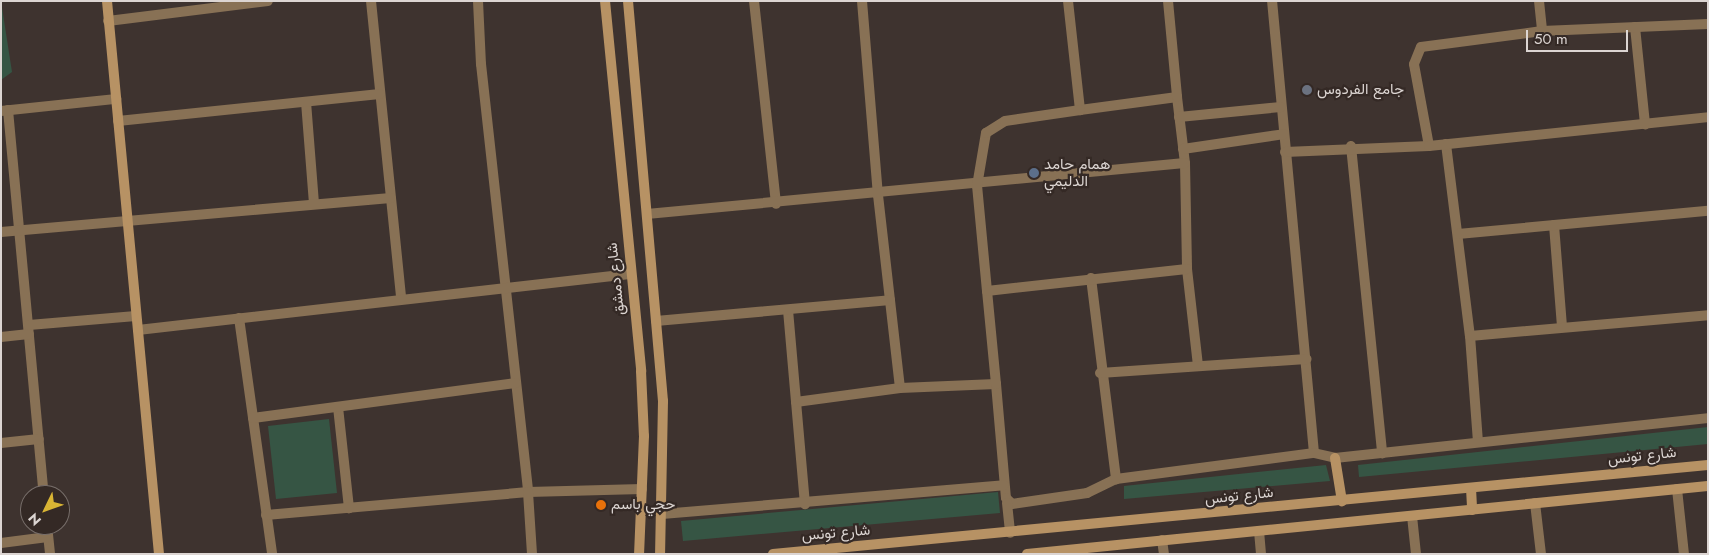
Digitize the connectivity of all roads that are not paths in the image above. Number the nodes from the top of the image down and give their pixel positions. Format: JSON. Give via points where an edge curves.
{"nodes":[{"id":1,"x":107,"y":1,"type":"edge"},
{"id":2,"x":268,"y":1,"type":"edge"},
{"id":3,"x":371,"y":1,"type":"edge"},
{"id":4,"x":478,"y":1,"type":"edge"},
{"id":5,"x":605,"y":1,"type":"edge"},
{"id":6,"x":628,"y":1,"type":"edge"},
{"id":7,"x":754,"y":1,"type":"edge"},
{"id":8,"x":862,"y":1,"type":"edge"},
{"id":9,"x":1068,"y":1,"type":"edge"},
{"id":10,"x":1168,"y":1,"type":"edge"},
{"id":11,"x":1272,"y":1,"type":"edge"},
{"id":12,"x":1539,"y":1,"type":"edge"},
{"id":13,"x":220,"y":4,"type":"edge"},
{"id":14,"x":108,"y":22,"type":"junction"},
{"id":15,"x":1708,"y":24,"type":"edge"},
{"id":16,"x":1634,"y":27,"type":"junction"},
{"id":17,"x":1542,"y":32,"type":"junction"},
{"id":18,"x":380,"y":94,"type":"junction"},
{"id":19,"x":1177,"y":97,"type":"junction"},
{"id":20,"x":116,"y":99,"type":"junction"},
{"id":21,"x":306,"y":102,"type":"junction"},
{"id":22,"x":1281,"y":107,"type":"junction"},
{"id":23,"x":1080,"y":110,"type":"junction"},
{"id":24,"x":5,"y":111,"type":"edge"},
{"id":25,"x":1179,"y":117,"type":"junction"},
{"id":26,"x":1708,"y":117,"type":"edge"},
{"id":27,"x":118,"y":121,"type":"junction"},
{"id":28,"x":1645,"y":124,"type":"junction"},
{"id":29,"x":1284,"y":134,"type":"junction"},
{"id":30,"x":1446,"y":144,"type":"junction"},
{"id":31,"x":1351,"y":146,"type":"junction"},
{"id":32,"x":1430,"y":146,"type":"junction"},
{"id":33,"x":1183,"y":150,"type":"junction"},
{"id":34,"x":1285,"y":152,"type":"junction"},
{"id":35,"x":1185,"y":163,"type":"junction"},
{"id":36,"x":977,"y":186,"type":"junction"},
{"id":37,"x":878,"y":194,"type":"junction"},
{"id":38,"x":391,"y":198,"type":"junction"},
{"id":39,"x":314,"y":204,"type":"junction"},
{"id":40,"x":776,"y":204,"type":"junction"},
{"id":41,"x":1708,"y":211,"type":"edge"},
{"id":42,"x":647,"y":214,"type":"junction"},
{"id":43,"x":127,"y":220,"type":"junction"},
{"id":44,"x":1554,"y":225,"type":"junction"},
{"id":45,"x":20,"y":230,"type":"junction"},
{"id":46,"x":1,"y":232,"type":"edge"},
{"id":47,"x":1458,"y":234,"type":"junction"},
{"id":48,"x":1187,"y":269,"type":"junction"},
{"id":49,"x":630,"y":274,"type":"junction"},
{"id":50,"x":1091,"y":278,"type":"junction"},
{"id":51,"x":505,"y":285,"type":"junction"},
{"id":52,"x":987,"y":291,"type":"junction"},
{"id":53,"x":401,"y":298,"type":"junction"},
{"id":54,"x":890,"y":300,"type":"junction"},
{"id":55,"x":788,"y":310,"type":"junction"},
{"id":56,"x":1708,"y":315,"type":"edge"},
{"id":57,"x":136,"y":316,"type":"junction"},
{"id":58,"x":239,"y":318,"type":"junction"},
{"id":59,"x":656,"y":321,"type":"junction"},
{"id":60,"x":1562,"y":328,"type":"junction"},
{"id":61,"x":29,"y":330,"type":"junction"},
{"id":62,"x":138,"y":330,"type":"junction"},
{"id":63,"x":1470,"y":336,"type":"junction"},
{"id":64,"x":1,"y":337,"type":"edge"},
{"id":65,"x":1307,"y":359,"type":"junction"},
{"id":66,"x":1198,"y":365,"type":"junction"},
{"id":67,"x":1100,"y":373,"type":"junction"},
{"id":68,"x":516,"y":383,"type":"junction"},
{"id":69,"x":996,"y":384,"type":"junction"},
{"id":70,"x":900,"y":388,"type":"junction"},
{"id":71,"x":796,"y":402,"type":"junction"},
{"id":72,"x":338,"y":407,"type":"junction"},
{"id":73,"x":253,"y":418,"type":"junction"},
{"id":74,"x":1708,"y":418,"type":"edge"},
{"id":75,"x":39,"y":439,"type":"junction"},
{"id":76,"x":1478,"y":442,"type":"junction"},
{"id":77,"x":1,"y":443,"type":"edge"},
{"id":78,"x":1314,"y":453,"type":"junction"},
{"id":79,"x":1382,"y":453,"type":"junction"},
{"id":80,"x":1335,"y":458,"type":"junction"},
{"id":81,"x":1708,"y":465,"type":"edge"},
{"id":82,"x":1116,"y":479,"type":"junction"},
{"id":83,"x":43,"y":485,"type":"edge"},
{"id":84,"x":1004,"y":485,"type":"junction"},
{"id":85,"x":1708,"y":486,"type":"edge"},
{"id":86,"x":1470,"y":488,"type":"junction"},
{"id":87,"x":642,"y":489,"type":"junction"},
{"id":88,"x":1677,"y":489,"type":"junction"},
{"id":89,"x":528,"y":492,"type":"junction"},
{"id":90,"x":1342,"y":501,"type":"junction"},
{"id":91,"x":1007,"y":503,"type":"junction"},
{"id":92,"x":1535,"y":503,"type":"junction"},
{"id":93,"x":805,"y":504,"type":"junction"},
{"id":94,"x":349,"y":508,"type":"junction"},
{"id":95,"x":1472,"y":510,"type":"junction"},
{"id":96,"x":662,"y":514,"type":"junction"},
{"id":97,"x":266,"y":515,"type":"junction"},
{"id":98,"x":1412,"y":516,"type":"junction"},
{"id":99,"x":1260,"y":531,"type":"junction"},
{"id":100,"x":1010,"y":533,"type":"junction"},
{"id":101,"x":48,"y":537,"type":"joint"},
{"id":102,"x":1162,"y":540,"type":"junction"},
{"id":103,"x":1,"y":543,"type":"edge"},
{"id":104,"x":1088,"y":551,"type":"edge"},
{"id":105,"x":50,"y":554,"type":"edge"},
{"id":106,"x":159,"y":554,"type":"edge"},
{"id":107,"x":272,"y":554,"type":"edge"},
{"id":108,"x":532,"y":554,"type":"edge"},
{"id":109,"x":639,"y":554,"type":"edge"},
{"id":110,"x":660,"y":554,"type":"edge"},
{"id":111,"x":774,"y":554,"type":"edge"},
{"id":112,"x":1027,"y":554,"type":"edge"},
{"id":113,"x":1164,"y":554,"type":"edge"},
{"id":114,"x":1262,"y":554,"type":"edge"},
{"id":115,"x":1416,"y":554,"type":"edge"},
{"id":116,"x":1541,"y":554,"type":"edge"},
{"id":117,"x":1684,"y":554,"type":"edge"}],
"edges":[{"from":1,"to":14,"type":"street"},
{"from":2,"to":13,"type":"street"},
{"from":3,"to":18,"type":"street"},
{"from":4,"to":51,"type":"street","via":[[481,64]]},
{"from":5,"to":49,"type":"street","name":"شارع دمشق"},
{"from":6,"to":42,"type":"street"},
{"from":7,"to":40,"type":"street"},
{"from":8,"to":37,"type":"street"},
{"from":9,"to":23,"type":"street"},
{"from":10,"to":19,"type":"street"},
{"from":11,"to":22,"type":"street"},
{"from":12,"to":17,"type":"street"},
{"from":13,"to":14,"type":"street"},
{"from":14,"to":20,"type":"street"},
{"from":15,"to":16,"type":"street"},
{"from":16,"to":17,"type":"street"},
{"from":16,"to":28,"type":"street"},
{"from":17,"to":32,"type":"street","via":[[1421,47],[1414,64]]},
{"from":18,"to":21,"type":"street"},
{"from":18,"to":38,"type":"street"},
{"from":19,"to":23,"type":"street"},
{"from":19,"to":25,"type":"street"},
{"from":20,"to":24,"type":"street"},
{"from":20,"to":27,"type":"street"},
{"from":21,"to":27,"type":"street"},
{"from":21,"to":39,"type":"street"},
{"from":22,"to":25,"type":"street"},
{"from":22,"to":29,"type":"street"},
{"from":23,"to":36,"type":"street","via":[[994,126],[986,133]]},
{"from":24,"to":45,"type":"street"},
{"from":25,"to":33,"type":"street"},
{"from":26,"to":28,"type":"street"},
{"from":27,"to":43,"type":"street"},
{"from":28,"to":30,"type":"street"},
{"from":29,"to":33,"type":"street"},
{"from":29,"to":34,"type":"street"},
{"from":30,"to":32,"type":"street"},
{"from":30,"to":47,"type":"street"},
{"from":31,"to":32,"type":"street"},
{"from":31,"to":34,"type":"street"},
{"from":31,"to":79,"type":"street"},
{"from":33,"to":35,"type":"street"},
{"from":34,"to":65,"type":"street"},
{"from":35,"to":36,"type":"street"},
{"from":35,"to":48,"type":"street"},
{"from":36,"to":37,"type":"street"},
{"from":36,"to":52,"type":"street"},
{"from":37,"to":40,"type":"street"},
{"from":37,"to":54,"type":"street"},
{"from":38,"to":39,"type":"street"},
{"from":38,"to":53,"type":"street"},
{"from":39,"to":43,"type":"street"},
{"from":40,"to":42,"type":"street"},
{"from":41,"to":44,"type":"street"},
{"from":42,"to":59,"type":"street"},
{"from":43,"to":45,"type":"street"},
{"from":43,"to":57,"type":"street"},
{"from":44,"to":47,"type":"street"},
{"from":44,"to":60,"type":"street"},
{"from":45,"to":46,"type":"street"},
{"from":45,"to":61,"type":"street"},
{"from":47,"to":63,"type":"street"},
{"from":48,"to":50,"type":"street"},
{"from":48,"to":66,"type":"street"},
{"from":49,"to":51,"type":"street"},
{"from":49,"to":87,"type":"street","name":"شارع دمشق","via":[[643,403]]},
{"from":50,"to":52,"type":"street"},
{"from":50,"to":67,"type":"street"},
{"from":51,"to":53,"type":"street"},
{"from":51,"to":68,"type":"street"},
{"from":52,"to":69,"type":"street"},
{"from":53,"to":58,"type":"street"},
{"from":54,"to":55,"type":"street"},
{"from":54,"to":70,"type":"street"},
{"from":55,"to":59,"type":"street"},
{"from":55,"to":71,"type":"street"},
{"from":56,"to":60,"type":"street"},
{"from":57,"to":61,"type":"street"},
{"from":57,"to":62,"type":"street"},
{"from":58,"to":62,"type":"street"},
{"from":58,"to":73,"type":"street"},
{"from":59,"to":96,"type":"street","via":[[663,401]]},
{"from":60,"to":63,"type":"street"},
{"from":61,"to":64,"type":"street"},
{"from":61,"to":75,"type":"street"},
{"from":62,"to":106,"type":"street"},
{"from":63,"to":76,"type":"street"},
{"from":65,"to":66,"type":"street"},
{"from":65,"to":78,"type":"street"},
{"from":66,"to":67,"type":"street"},
{"from":67,"to":82,"type":"street"},
{"from":68,"to":72,"type":"street"},
{"from":68,"to":89,"type":"street"},
{"from":69,"to":70,"type":"street"},
{"from":69,"to":84,"type":"street"},
{"from":70,"to":71,"type":"street"},
{"from":71,"to":93,"type":"street"},
{"from":72,"to":73,"type":"street"},
{"from":72,"to":94,"type":"street"},
{"from":73,"to":97,"type":"street"},
{"from":74,"to":76,"type":"street"},
{"from":75,"to":77,"type":"street"},
{"from":75,"to":83,"type":"street"},
{"from":76,"to":79,"type":"street"},
{"from":78,"to":80,"type":"street"},
{"from":78,"to":82,"type":"street"},
{"from":79,"to":80,"type":"street"},
{"from":80,"to":90,"type":"street"},
{"from":81,"to":86,"type":"street","name":"شارع تونس"},
{"from":82,"to":91,"type":"street","via":[[1087,493],[1026,504]]},
{"from":84,"to":91,"type":"street"},
{"from":84,"to":93,"type":"street"},
{"from":85,"to":88,"type":"street"},
{"from":86,"to":90,"type":"street","name":"شارع تونس"},
{"from":86,"to":95,"type":"street"},
{"from":87,"to":89,"type":"street"},
{"from":87,"to":109,"type":"street","name":"شارع دمشق"},
{"from":88,"to":92,"type":"street"},
{"from":88,"to":117,"type":"street"},
{"from":89,"to":94,"type":"street"},
{"from":89,"to":108,"type":"street"},
{"from":90,"to":100,"type":"street","name":"شارع تونس"},
{"from":91,"to":100,"type":"street"},
{"from":92,"to":95,"type":"street"},
{"from":92,"to":116,"type":"street"},
{"from":93,"to":96,"type":"street"},
{"from":94,"to":97,"type":"street"},
{"from":95,"to":98,"type":"street"},
{"from":96,"to":110,"type":"street"},
{"from":97,"to":107,"type":"street"},
{"from":98,"to":99,"type":"street"},
{"from":98,"to":115,"type":"street"},
{"from":99,"to":102,"type":"street"},
{"from":99,"to":114,"type":"street"},
{"from":100,"to":111,"type":"street","name":"شارع تونس"},
{"from":101,"to":103,"type":"street"},
{"from":101,"to":105,"type":"street"},
{"from":102,"to":104,"type":"street"},
{"from":102,"to":113,"type":"street"},
{"from":104,"to":112,"type":"street"}]}
